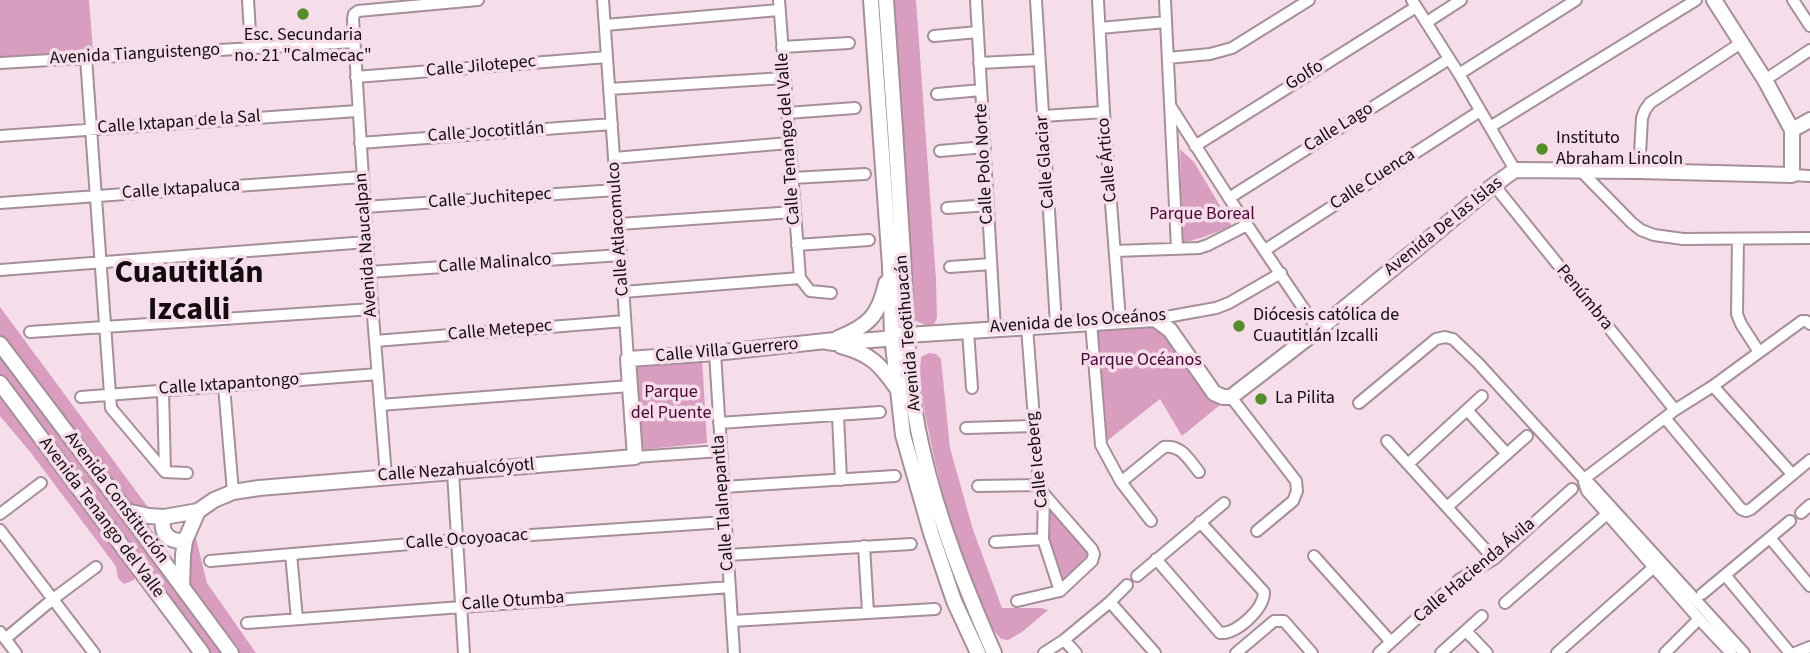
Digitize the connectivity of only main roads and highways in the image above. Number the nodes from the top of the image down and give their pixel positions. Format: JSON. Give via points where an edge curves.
{"nodes":[{"id":1,"x":871,"y":0,"type":"edge"},
{"id":2,"x":886,"y":0,"type":"edge"},
{"id":3,"x":1714,"y":0,"type":"edge"},
{"id":4,"x":1810,"y":120,"type":"edge"},
{"id":5,"x":1792,"y":130,"type":"junction"},
{"id":6,"x":890,"y":267,"type":"junction"},
{"id":7,"x":900,"y":335,"type":"junction"},
{"id":8,"x":827,"y":342,"type":"junction"},
{"id":9,"x":0,"y":344,"type":"edge"},
{"id":10,"x":628,"y":359,"type":"joint"},
{"id":11,"x":0,"y":383,"type":"edge"},
{"id":12,"x":897,"y":389,"type":"junction"},
{"id":13,"x":1231,"y":397,"type":"joint"},
{"id":14,"x":635,"y":457,"type":"joint"},
{"id":15,"x":126,"y":511,"type":"junction"},
{"id":16,"x":198,"y":512,"type":"junction"},
{"id":17,"x":164,"y":517,"type":"junction"},
{"id":18,"x":185,"y":541,"type":"junction"},
{"id":19,"x":182,"y":587,"type":"junction"},
{"id":20,"x":202,"y":653,"type":"edge"},
{"id":21,"x":231,"y":653,"type":"edge"},
{"id":22,"x":978,"y":653,"type":"edge"},
{"id":23,"x":994,"y":653,"type":"edge"}],
"edges":[{"from":1,"to":6,"type":"main road","name":"Avenida Teotihuacán"},
{"from":2,"to":7,"type":"main road","name":"Avenida Teotihuacán","via":[[896,133]]},
{"from":3,"to":5,"type":"main road"},
{"from":4,"to":5,"type":"main road"},
{"from":5,"to":13,"type":"main road","name":"Avenida De las Islas","via":[[1792,176],[1515,170]]},
{"from":6,"to":7,"type":"main road","name":"Avenida Teotihuacán"},
{"from":6,"to":8,"type":"main road","via":[[870,321]]},
{"from":7,"to":8,"type":"main road","name":"Calle Villa Guerrero"},
{"from":7,"to":12,"type":"main road","name":"Avenida Teotihuacán"},
{"from":7,"to":13,"type":"main road","name":"Avenida de los Oceános","via":[[1155,319],[1170,330],[1214,393]]},
{"from":7,"to":23,"type":"main road","name":"Avenida Teotihuacán","via":[[922,449],[944,530]]},
{"from":8,"to":10,"type":"main road","name":"Calle Villa Guerrero"},
{"from":8,"to":12,"type":"main road","via":[[872,358]]},
{"from":9,"to":15,"type":"main road","name":"Avenida Constitución"},
{"from":10,"to":14,"type":"main road","name":"Calle Atlacomulco"},
{"from":11,"to":20,"type":"main road","name":"Avenida Tenango del Valle"},
{"from":12,"to":22,"type":"main road","name":"Avenida Teotihuacán","via":[[903,435],[930,533]]},
{"from":14,"to":16,"type":"main road","name":"Calle Nezahualcóyotl","via":[[259,488],[233,492]]},
{"from":15,"to":17,"type":"main road","name":"Calle Nezahualcóyotl"},
{"from":15,"to":19,"type":"main road","name":"Avenida Constitución"},
{"from":16,"to":17,"type":"main road","name":"Calle Nezahualcóyotl"},
{"from":16,"to":18,"type":"main road"},
{"from":17,"to":18,"type":"main road","via":[[163,532],[169,539]]},
{"from":18,"to":19,"type":"main road"},
{"from":19,"to":21,"type":"main road","name":"Avenida Constitución"}]}
